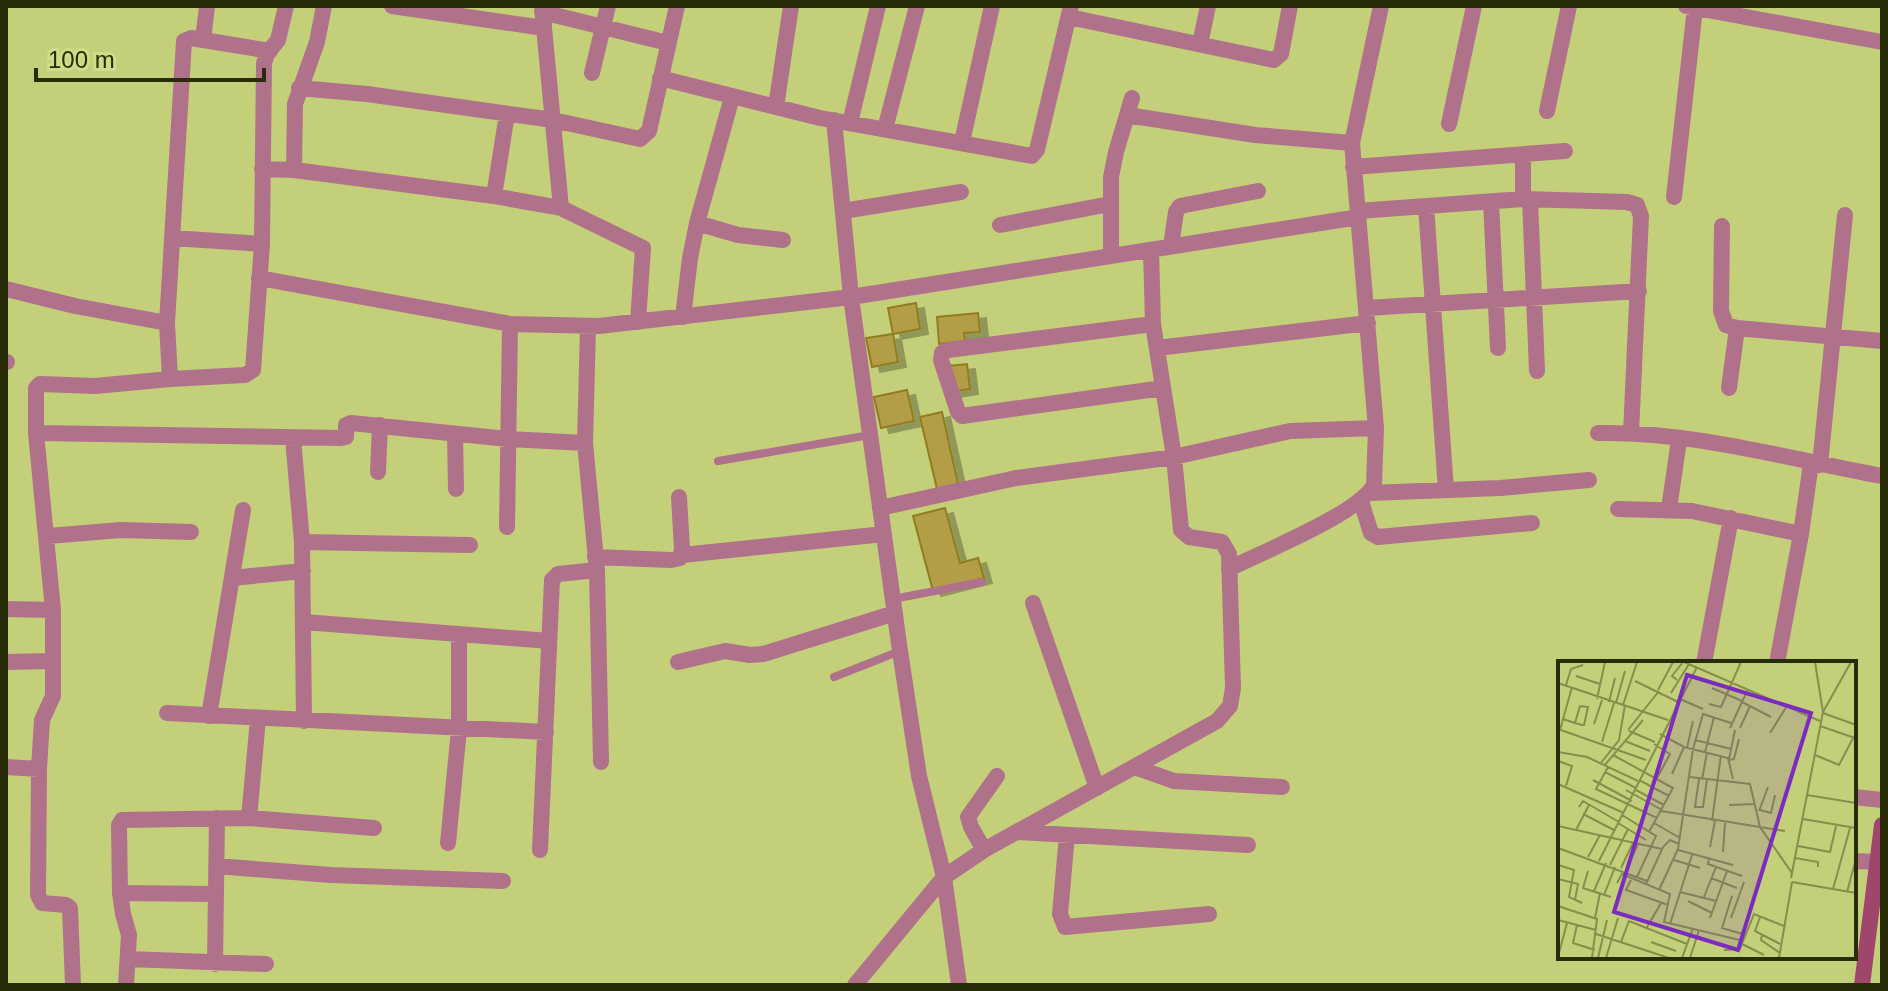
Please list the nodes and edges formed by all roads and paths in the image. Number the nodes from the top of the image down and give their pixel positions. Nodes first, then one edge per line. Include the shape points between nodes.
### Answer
1 (207, 6) edge
2 (286, 6) edge
3 (324, 6) edge
4 (392, 6) edge
5 (608, 6) edge
6 (677, 6) edge
7 (791, 6) edge
8 (878, 6) edge
9 (917, 6) edge
10 (992, 6) edge
11 (1208, 6) edge
12 (1290, 6) edge
13 (1381, 6) edge
14 (1474, 6) edge
15 (1569, 6) edge
16 (1691, 7) edge
17 (1070, 11) edge
18 (543, 15) edge
19 (603, 27) junction
20 (203, 40) junction
21 (1882, 42) edge
22 (668, 43) junction
23 (1200, 44) junction
24 (270, 51) junction
25 (592, 73) dead end
26 (660, 78) junction
27 (299, 88) junction
28 (732, 97) junction
29 (1132, 98) dead end
30 (776, 107) junction
31 (1547, 111) dead end
32 (507, 114) junction
33 (1127, 115) junction
34 (553, 120) junction
35 (842, 122) junction
36 (1449, 124) dead end
37 (885, 129) junction
38 (962, 142) junction
39 (1352, 143) junction
40 (1565, 151) dead end
41 (1523, 155) junction
42 (1353, 167) junction
43 (262, 169) junction
44 (294, 170) junction
45 (1258, 191) dead end
46 (961, 192) dead end
47 (494, 196) junction
48 (1674, 197) dead end
49 (1526, 199) junction
50 (1491, 201) junction
51 (1110, 204) junction
52 (1426, 206) junction
53 (561, 208) junction
54 (843, 211) junction
55 (1358, 214) junction
56 (1845, 215) dead end
57 (697, 223) junction
58 (1000, 225) dead end
59 (1722, 226) dead end
60 (172, 238) junction
61 (783, 240) dead end
62 (262, 244) junction
63 (1171, 246) junction
64 (1151, 250) junction
65 (1111, 256) junction
66 (259, 278) junction
67 (6, 289) edge
68 (1639, 291) junction
69 (851, 297) junction
70 (1535, 297) junction
71 (1494, 299) junction
72 (1434, 303) junction
73 (1367, 316) junction
74 (683, 317) junction
75 (638, 322) junction
76 (167, 323) junction
77 (510, 324) junction
78 (1153, 324) junction
79 (588, 326) junction
80 (1737, 328) junction
81 (1833, 336) junction
82 (1882, 341) edge
83 (1157, 348) junction
84 (1498, 348) dead end
85 (1537, 371) dead end
86 (170, 379) junction
87 (1163, 388) junction
88 (1729, 388) dead end
89 (380, 425) junction
90 (1376, 428) junction
91 (36, 433) junction
92 (1598, 433) dead end
93 (1631, 433) junction
94 (455, 434) junction
95 (870, 435) junction
96 (293, 438) junction
97 (508, 439) junction
98 (1679, 440) junction
99 (585, 443) junction
100 (1174, 457) junction
101 (718, 461) dead end
102 (1815, 464) junction
103 (378, 472) dead end
104 (1882, 476) edge
105 (1589, 480) dead end
106 (456, 489) dead end
107 (1446, 490) junction
108 (679, 497) dead end
109 (1365, 497) junction
110 (880, 508) junction
111 (1618, 509) dead end
112 (1669, 509) junction
113 (243, 510) dead end
114 (1731, 518) junction
115 (1532, 523) dead end
116 (507, 527) dead end
117 (191, 532) dead end
118 (884, 534) junction
119 (1801, 534) junction
120 (48, 536) junction
121 (302, 542) junction
122 (470, 545) dead end
123 (682, 555) junction
124 (596, 563) junction
125 (1229, 569) junction
126 (303, 571) junction
127 (232, 578) junction
128 (982, 582) dead end
129 (1033, 603) dead end
130 (894, 606) junction
131 (6, 609) edge
132 (53, 610) junction
133 (304, 622) junction
134 (459, 635) junction
135 (549, 641) junction
136 (900, 651) junction
137 (52, 661) junction
138 (1704, 661) edge
139 (1777, 661) edge
140 (6, 662) edge
141 (678, 662) dead end
142 (834, 677) dead end
143 (167, 713) dead end
144 (209, 716) junction
145 (258, 719) junction
146 (304, 721) junction
147 (459, 729) junction
148 (546, 732) junction
149 (601, 762) dead end
150 (6, 767) edge
151 (1134, 767) junction
152 (39, 769) junction
153 (997, 776) dead end
154 (1282, 787) dead end
155 (1097, 788) junction
156 (1856, 797) edge
157 (1882, 800) edge
158 (217, 818) junction
159 (249, 818) junction
160 (1882, 825) edge
161 (374, 828) dead end
162 (1017, 832) junction
163 (1067, 835) junction
164 (448, 843) dead end
165 (1248, 845) dead end
166 (540, 850) dead end
167 (984, 850) junction
168 (1856, 861) edge
169 (1878, 862) junction
170 (216, 866) junction
171 (944, 877) junction
172 (503, 881) dead end
173 (120, 893) junction
174 (216, 894) junction
175 (1209, 914) dead end
176 (128, 959) junction
177 (215, 964) junction
178 (266, 964) dead end
179 (73, 985) edge
180 (126, 985) edge
181 (855, 985) edge
182 (959, 985) edge
183 (1862, 985) edge

1 - 20 street
2 - 24 street
3 - 27 street
4 - 18 street
5 - 19 street
6 - 22 street
7 - 30 street
8 - 35 street
9 - 37 street
10 - 38 street
11 - 23 street
12 - 23 street via 1277,59
13 - 39 street
14 - 36 street
15 - 31 street
16 - 21 street
16 - 48 street
17 - 23 street
17 - 38 street via 1034,155
18 - 19 street
18 - 34 street
19 - 22 street
19 - 25 street
20 - 24 street
20 - 60 street via 188,38 183,46
22 - 26 street
24 - 43 street via 264,63
26 - 28 street
26 - 34 street via 643,138
27 - 32 street
27 - 44 street via 293,117
28 - 30 street
28 - 57 street
29 - 33 street
30 - 35 street
32 - 34 street
32 - 47 street
33 - 39 street via 1255,135
33 - 51 street
34 - 53 street
35 - 37 street
35 - 54 street
37 - 38 street
39 - 42 street
40 - 41 street
41 - 42 street
41 - 49 street
42 - 55 street
43 - 44 street
43 - 62 street
44 - 47 street
45 - 63 street via 1180,206
46 - 54 street
47 - 53 street
49 - 50 street
49 - 68 street via 1637,205
49 - 70 street
50 - 52 street
50 - 71 street
51 - 58 street
51 - 65 street
52 - 55 street
52 - 72 street
53 - 75 street via 643,248
54 - 69 street
55 - 63 street
55 - 73 street
56 - 81 street
57 - 61 street
57 - 74 street
59 - 80 street via 1721,311 1726,325
60 - 62 street
60 - 76 street
62 - 66 street
63 - 64 street
64 - 65 street
64 - 78 street
65 - 69 street
66 - 77 street
66 - 86 street via 251,373
67 - 76 street
68 - 70 street
68 - 93 street
69 - 74 street
69 - 95 street
70 - 71 street
70 - 85 street
71 - 72 street
71 - 84 street
72 - 73 street
72 - 107 street
73 - 83 street
73 - 90 street
74 - 75 street
75 - 79 street
76 - 86 street
77 - 79 street
77 - 97 street
78 - 83 street
78 - 87 street via 948,350 941,360 962,416
79 - 99 street
80 - 81 street
80 - 88 street
81 - 82 street
81 - 102 street
83 - 87 street
86 - 91 street via 106,386 40,384
87 - 100 street
89 - 94 street
89 - 96 street via 349,423 345,437
89 - 103 street
90 - 100 street via 1305,429
90 - 109 street via 1376,473
91 - 96 street
91 - 120 street
92 - 93 street
93 - 98 street
94 - 97 street
94 - 106 street
95 - 101 lane
95 - 110 street
96 - 121 street
97 - 99 street
97 - 116 street
98 - 102 street
98 - 112 street
99 - 124 street
100 - 110 street via 1016,478
100 - 125 street via 1182,533 1222,542
102 - 104 street
102 - 119 street
105 - 107 street
107 - 109 street
108 - 123 street
109 - 115 street via 1371,533 1378,537
109 - 125 street
110 - 118 street
111 - 112 street
112 - 114 street
113 - 127 street
114 - 119 street
114 - 138 street
117 - 120 street
118 - 123 street
118 - 130 street
119 - 139 street
120 - 132 street
121 - 122 street
121 - 126 street
123 - 124 street
124 - 135 street via 554,577
124 - 149 street
125 - 151 street via 1230,706 1217,721
126 - 127 street
126 - 133 street
127 - 144 street
128 - 130 lane
129 - 155 street
130 - 136 street
130 - 141 street via 763,654 725,651
131 - 132 street
132 - 137 street
133 - 134 street
133 - 146 street
134 - 135 street
134 - 147 street
135 - 148 street
136 - 142 lane
136 - 171 street via 919,776
137 - 140 street
137 - 152 street via 53,696 42,724
143 - 144 street
144 - 145 street
145 - 146 street
145 - 159 street
146 - 147 street
147 - 148 street
147 - 164 street
148 - 166 street
150 - 152 street
151 - 154 street via 1174,781
151 - 155 street
152 - 179 street via 38,898 70,908
153 - 167 street via 968,817
155 - 162 street
156 - 157 street
158 - 159 street
158 - 170 street
158 - 173 street via 122,820
159 - 161 street
160 - 169 street
162 - 163 street
162 - 167 street
163 - 165 street
163 - 175 street via 1060,914 1065,927
167 - 171 street
168 - 169 street
169 - 183 street
170 - 172 street
170 - 174 street
171 - 181 street
171 - 182 street
173 - 174 street
173 - 176 street
174 - 177 street
176 - 177 street
176 - 180 street
177 - 178 street

